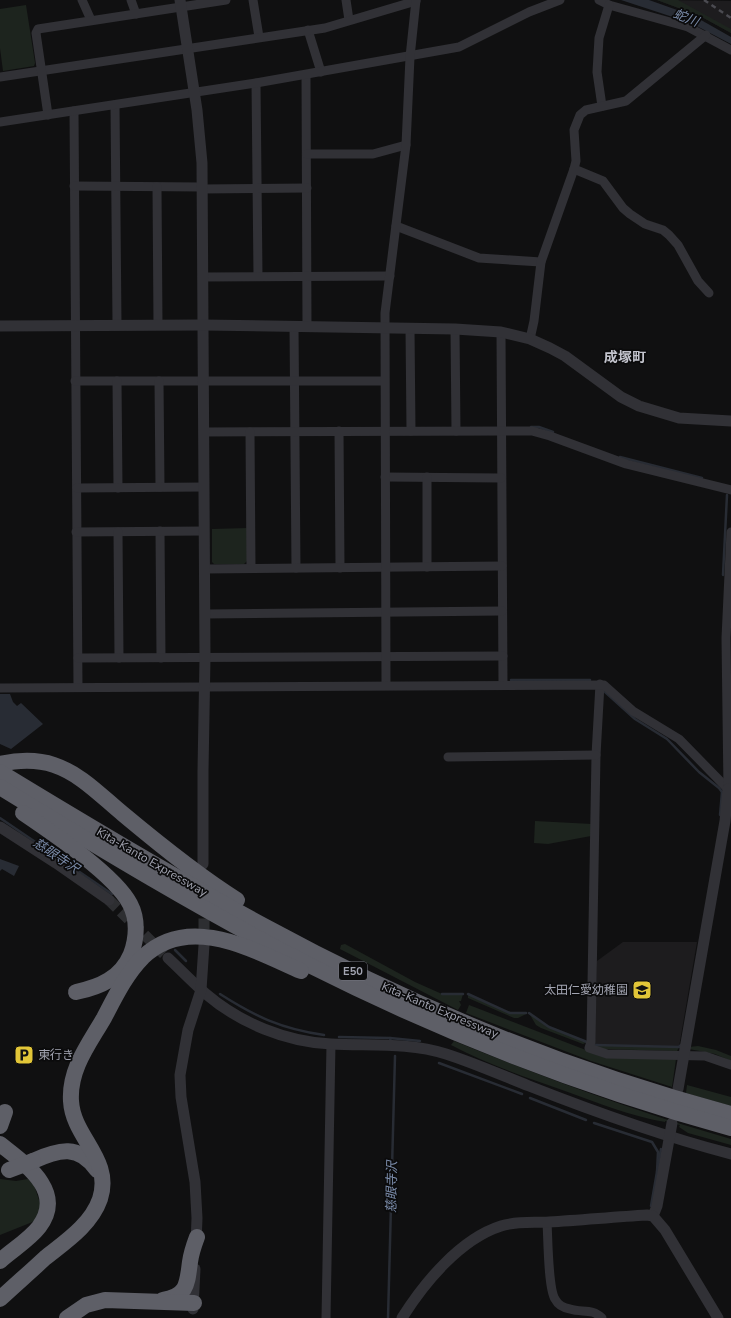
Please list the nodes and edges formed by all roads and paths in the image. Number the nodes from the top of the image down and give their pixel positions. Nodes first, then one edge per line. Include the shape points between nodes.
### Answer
1 (82, 0) edge
2 (130, 0) edge
3 (226, 0) edge
4 (253, 0) edge
5 (346, 0) edge
6 (560, 0) edge
7 (599, 0) edge
8 (413, 1) edge
9 (181, 3) edge
10 (609, 5) junction
11 (136, 14) junction
12 (91, 20) junction
13 (350, 20) junction
14 (308, 30) junction
15 (706, 35) junction
16 (259, 37) junction
17 (188, 48) junction
18 (731, 50) edge
19 (410, 57) junction
20 (41, 70) junction
21 (321, 72) junction
22 (306, 75) junction
23 (0, 76) edge
24 (256, 83) junction
25 (195, 92) junction
26 (115, 105) junction
27 (602, 106) junction
28 (74, 111) junction
29 (48, 115) junction
30 (0, 122) edge
31 (406, 145) junction
32 (306, 154) junction
33 (574, 170) junction
34 (74, 186) junction
35 (116, 187) junction
36 (157, 187) junction
37 (202, 188) junction
38 (257, 188) junction
39 (307, 188) junction
40 (396, 226) junction
41 (540, 262) junction
42 (258, 276) junction
43 (307, 276) junction
44 (390, 276) junction
45 (203, 277) junction
46 (709, 293) dead end
47 (117, 324) junction
48 (158, 324) junction
49 (75, 325) junction
50 (203, 325) junction
51 (0, 326) edge
52 (294, 326) junction
53 (308, 326) junction
54 (384, 328) junction
55 (410, 328) junction
56 (455, 329) junction
57 (501, 332) junction
58 (530, 339) junction
59 (75, 381) junction
60 (117, 381) junction
61 (159, 381) junction
62 (203, 381) junction
63 (294, 381) junction
64 (384, 381) junction
65 (731, 421) edge
66 (501, 430) junction
67 (339, 431) junction
68 (385, 431) junction
69 (411, 431) junction
70 (456, 431) junction
71 (204, 432) junction
72 (250, 432) junction
73 (295, 432) junction
74 (385, 477) junction
75 (427, 477) junction
76 (501, 478) junction
77 (160, 487) junction
78 (204, 487) junction
79 (77, 488) junction
80 (118, 488) junction
81 (731, 490) edge
82 (160, 531) junction
83 (204, 531) junction
84 (76, 532) junction
85 (118, 532) junction
86 (731, 532) edge
87 (502, 566) junction
88 (385, 567) junction
89 (427, 567) junction
90 (251, 568) junction
91 (296, 568) junction
92 (340, 568) junction
93 (205, 569) junction
94 (502, 611) junction
95 (386, 612) junction
96 (205, 614) junction
97 (728, 646) edge
98 (503, 656) junction
99 (386, 657) junction
100 (78, 658) junction
101 (119, 658) junction
102 (161, 658) junction
103 (205, 658) junction
104 (600, 684) junction
105 (503, 685) junction
106 (205, 686) junction
107 (386, 686) junction
108 (78, 687) junction
109 (0, 688) edge
110 (596, 755) junction
111 (448, 758) dead end
112 (0, 764) edge
113 (0, 772) edge
114 (0, 788) edge
115 (728, 789) junction
116 (0, 797) edge
117 (0, 827) edge
118 (203, 864) dead end
119 (109, 900) tunnel mouth
120 (204, 945) tunnel mouth
121 (327, 957) junction
122 (168, 958) tunnel mouth
123 (201, 990) junction
124 (76, 992) dead end
125 (409, 1012) junction
126 (331, 1044) junction
127 (684, 1055) junction
128 (731, 1065) edge
129 (678, 1089) dead end
130 (731, 1114) edge
131 (672, 1123) dead end
132 (731, 1128) edge
133 (0, 1134) edge
134 (669, 1136) junction
135 (5, 1148) edge
136 (731, 1154) edge
137 (4, 1170) edge
138 (102, 1191) junction
139 (653, 1216) junction
140 (547, 1222) junction
141 (197, 1238) junction
142 (0, 1261) edge
143 (0, 1299) edge
144 (157, 1301) junction
145 (194, 1310) edge
146 (67, 1318) edge
147 (326, 1318) edge
148 (402, 1318) edge
149 (602, 1318) edge
150 (718, 1318) edge

1 - 12 street
2 - 11 street
3 - 9 street
4 - 16 street
5 - 13 street
6 - 19 street via 529,12 459,47
7 - 10 street
8 - 13 street
8 - 19 street
9 - 11 street
9 - 17 street
10 - 15 street via 683,25
10 - 27 street via 599,38 598,72
11 - 12 street
12 - 20 street via 36,30
13 - 14 street
14 - 16 street
14 - 21 street
15 - 18 street
15 - 27 street via 626,101
16 - 17 street
17 - 20 street
17 - 25 street
19 - 21 street
19 - 31 street
20 - 23 street
20 - 29 street
21 - 22 street
22 - 24 street
22 - 32 street
24 - 25 street
24 - 38 street
25 - 26 street
25 - 37 street via 201,141
26 - 28 street
26 - 35 street
27 - 33 street via 586,110 576,122
28 - 29 street
28 - 34 street
29 - 30 street
31 - 32 street via 373,154
31 - 40 street
32 - 39 street
33 - 41 street
33 - 46 street via 603,181 630,214 645,224 669,234 698,281
34 - 35 street
34 - 49 street
35 - 36 street
35 - 47 street
36 - 37 street
36 - 48 street
37 - 38 street
37 - 45 street
38 - 39 street
38 - 42 street
39 - 43 street
40 - 41 street via 479,258
40 - 44 street
41 - 58 street
42 - 43 street
42 - 45 street
43 - 44 street
43 - 53 street
44 - 54 street
45 - 50 street
47 - 48 street
47 - 49 street
48 - 50 street
49 - 51 street
49 - 59 street
50 - 52 street
50 - 62 street
52 - 53 street
52 - 63 street
53 - 54 street
54 - 55 street
54 - 64 street
55 - 56 street
55 - 69 street
56 - 57 street
56 - 70 street
57 - 58 street
57 - 66 street
58 - 65 street via 565,356 604,386 639,406 679,418
59 - 60 street
59 - 79 street
60 - 61 street
60 - 80 street
61 - 62 street
61 - 77 street
62 - 63 street
62 - 71 street
63 - 64 street
63 - 73 street
64 - 68 street
66 - 70 street
66 - 76 street
66 - 81 street via 540,432 626,464
67 - 68 street
67 - 73 street
67 - 92 street
68 - 69 street
68 - 74 street
69 - 70 street
71 - 72 street
71 - 78 street
72 - 73 street
72 - 90 street
73 - 91 street
74 - 75 street
74 - 88 street
75 - 76 street
75 - 89 street
76 - 87 street
77 - 78 street
77 - 80 street
78 - 83 street
79 - 80 street
79 - 84 street
82 - 83 street
82 - 85 street
82 - 102 street
83 - 93 street
84 - 85 street
84 - 100 street
85 - 101 street
86 - 97 street
87 - 89 street
87 - 94 street
88 - 89 street
88 - 92 street
88 - 95 street
90 - 91 street
90 - 93 street
91 - 92 street
93 - 96 street
94 - 95 street
94 - 98 street
95 - 96 street
95 - 99 street
96 - 103 street
97 - 115 street
98 - 99 street
98 - 105 street
99 - 103 street
99 - 107 street
100 - 101 street
100 - 108 street
101 - 102 street
102 - 103 street
103 - 106 street
104 - 105 street
104 - 110 street
104 - 115 street via 633,711 679,739
105 - 107 street
106 - 107 street
106 - 108 street
106 - 118 street
108 - 109 street
110 - 111 street
110 - 127 street via 589,1048 608,1054
112 - 121 highway via 34,761 55,765 83,781 219,888 294,932
113 - 121 highway, Kita-Kanto Expressway / E50 via 230,907
114 - 125 highway, Kita-Kanto Expressway / E50 via 112,856 261,940
115 - 127 street via 725,821
116 - 124 highway via 105,875 121,891 132,910 136,932 127,962 108,981
117 - 119 street
120 - 123 street
121 - 130 highway, Kita-Kanto Expressway / E50 via 446,1014 530,1047 652,1091
122 - 123 street
123 - 126 street via 235,1014 267,1030 298,1040
123 - 141 street via 188,1030 180,1075 180,1097 196,1182
125 - 132 highway, Kita-Kanto Expressway / E50 via 587,1083 650,1105
125 - 138 highway via 364,998 222,939 188,937 164,943 144,956 126,979 73,1076 73,1112 100,1164
126 - 134 street via 403,1046 445,1053 593,1110
126 - 147 street
127 - 128 street via 705,1056
127 - 129 street
131 - 134 street
133 - 135 highway
134 - 136 street
134 - 139 street
135 - 142 highway via 38,1177 46,1191 48,1204 38,1228
137 - 138 highway, bridge via 54,1152 80,1154 92,1163 97,1171
138 - 143 highway via 96,1209 81,1227
139 - 140 street
139 - 150 street via 665,1230
140 - 148 street via 500,1226 478,1237 442,1266 427,1282
140 - 149 street via 555,1300 565,1308 593,1312
141 - 144 highway via 190,1261 190,1275 184,1289 172,1299
141 - 145 street
144 - 145 highway
144 - 146 highway via 96,1301

